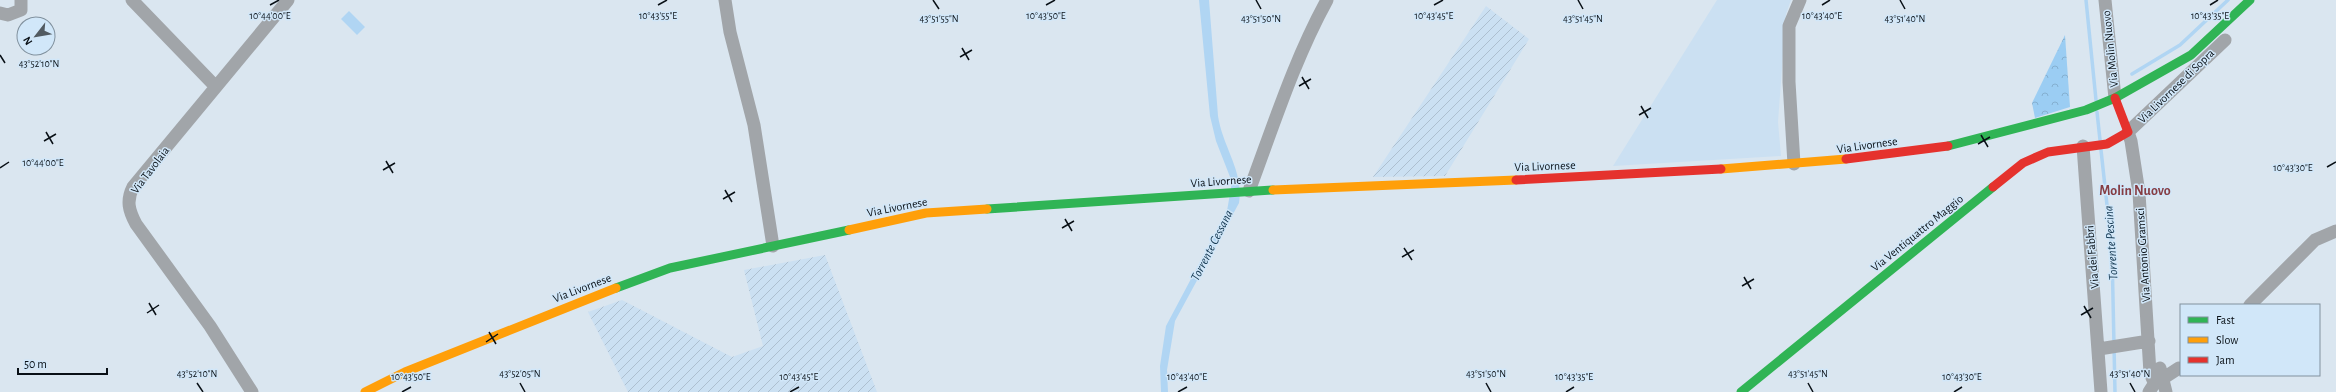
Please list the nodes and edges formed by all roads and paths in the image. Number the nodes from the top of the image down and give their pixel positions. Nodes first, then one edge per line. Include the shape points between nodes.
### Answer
1 (21, 0) edge
2 (132, 0) edge
3 (288, 0) edge
4 (725, 0) edge
5 (1327, 0) edge
6 (1800, 0) edge
7 (2105, 0) edge
8 (2250, 0) edge
9 (0, 13) edge
10 (2225, 40) dead end
11 (216, 87) junction
12 (2116, 98) junction
13 (2102, 103) joint
14 (2128, 132) junction
15 (2087, 146) junction
16 (1794, 164) junction
17 (1247, 191) junction
18 (2336, 230) edge
19 (773, 246) junction
20 (2251, 304) edge
21 (2149, 341) junction
22 (2102, 349) junction
23 (2180, 367) edge
24 (2155, 378) edge
25 (252, 392) edge
26 (365, 392) edge
27 (1741, 392) edge
28 (2101, 392) edge
29 (2166, 392) edge

1 - 9 street via 21,10 8,15
2 - 11 street
3 - 11 street, Via Tavolaia
4 - 19 street via 730,32 754,125
5 - 17 street via 1292,76
6 - 16 street via 1789,26 1789,82
7 - 12 street, Via Molin Nuovo
8 - 12 main road, Via Livornese di Sopra via 2191,55
10 - 14 street, Via Livornese di Sopra
11 - 25 street, Via Tavolaia via 133,187 129,197 129,208 136,224 210,326
12 - 13 main road, Via Livornese di Sopra
12 - 14 main road, Via Antonio Gramsci
13 - 16 main road, Via Livornese via 2086,110 1946,146
14 - 15 main road, Via Ventiquattro Maggio via 2107,144
14 - 21 street, Via Antonio Gramsci via 2135,161
15 - 22 street, Via dei Fabbri
15 - 27 main road, Via Ventiquattro Maggio via 2048,152 2023,163
16 - 17 main road, Via Livornese via 1670,173
17 - 19 main road, Via Livornese via 926,213
18 - 20 street via 2315,240
19 - 26 main road, Via Livornese via 670,268 404,372
21 - 22 street
21 - 24 street, Via Antonio Gramsci
22 - 28 street, Via dei Fabbri
23 - 24 street
24 - 29 street, Via Antonio Gramsci

